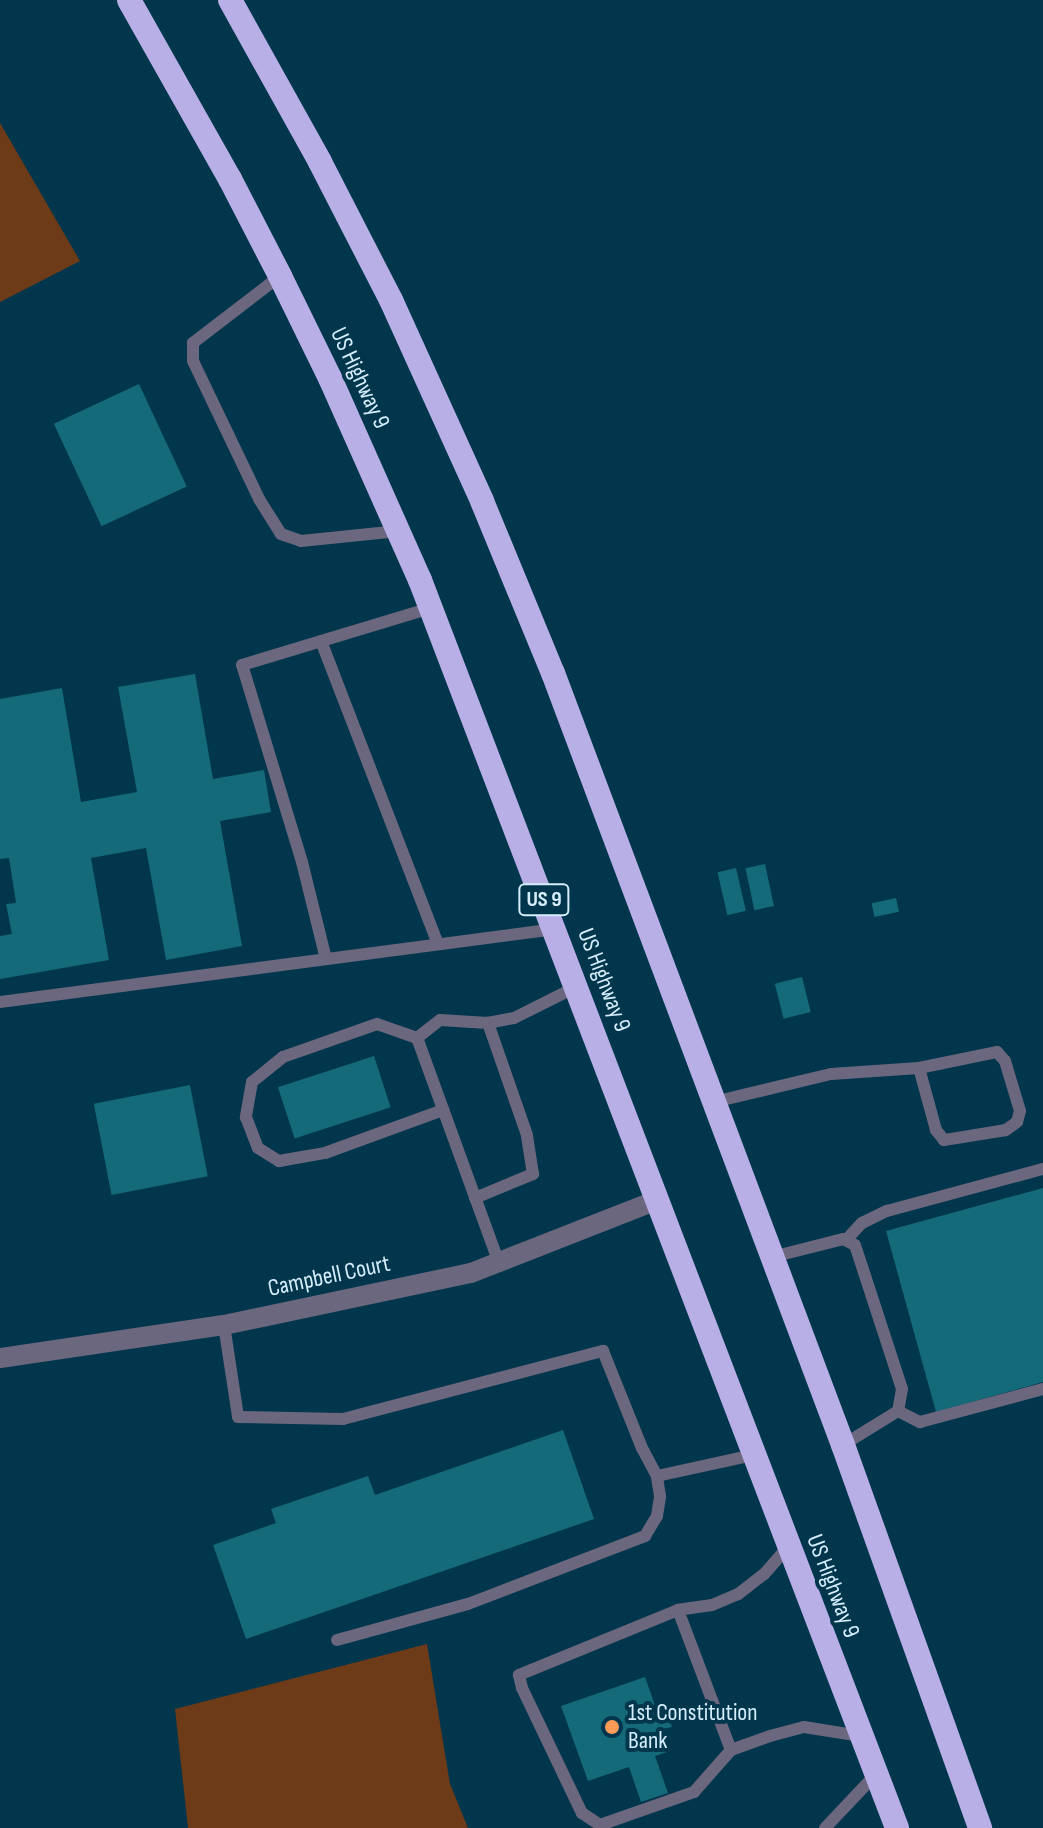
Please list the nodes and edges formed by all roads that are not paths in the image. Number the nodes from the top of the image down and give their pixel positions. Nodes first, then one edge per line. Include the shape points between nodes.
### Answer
1 (129, 0) edge
2 (230, 0) edge
3 (280, 276) junction
4 (398, 531) junction
5 (431, 608) junction
6 (321, 641) junction
7 (555, 929) junction
8 (438, 944) junction
9 (326, 959) junction
10 (576, 987) junction
11 (0, 1002) edge
12 (488, 1023) junction
13 (417, 1038) junction
14 (919, 1068) junction
15 (714, 1102) junction
16 (443, 1110) junction
17 (1043, 1169) edge
18 (475, 1198) junction
19 (657, 1200) junction
20 (846, 1240) junction
21 (772, 1257) junction
22 (499, 1263) junction
23 (224, 1325) junction
24 (0, 1358) edge
25 (1043, 1389) edge
26 (898, 1411) junction
27 (843, 1445) junction
28 (753, 1455) junction
29 (657, 1476) junction
30 (787, 1548) junction
31 (678, 1610) junction
32 (337, 1640) dead end
33 (862, 1736) junction
34 (731, 1750) junction
35 (877, 1773) junction
36 (825, 1828) edge
37 (897, 1828) edge
38 (980, 1828) edge

1 - 3 highway, US Highway 9 / US 9
2 - 15 highway via 391,300 482,501 553,673
3 - 4 highway, US Highway 9 / US 9
3 - 4 lane via 193,343 193,361 281,534 301,541
4 - 5 highway, US Highway 9 / US 9
5 - 6 lane
5 - 7 highway, US Highway 9 / US 9
6 - 8 lane
6 - 9 lane via 242,665
7 - 8 lane
7 - 10 highway, US Highway 9 / US 9
8 - 9 lane
9 - 11 lane
10 - 12 lane via 514,1018
10 - 19 highway, US Highway 9 / US 9
12 - 13 lane via 440,1020
12 - 18 lane via 527,1135 533,1174
13 - 16 lane
13 - 16 lane via 377,1024 283,1057 252,1082 246,1117 258,1148 279,1161 325,1153
14 - 14 lane via 997,1052 1005,1061 1020,1111 1017,1122 1006,1130 944,1140 936,1130
14 - 15 lane via 831,1074
15 - 21 highway
16 - 18 lane
17 - 20 lane via 887,1211 862,1223
18 - 22 lane
19 - 22 street, Campbell Court
19 - 28 highway, US Highway 9 / US 9
20 - 21 lane
20 - 26 lane via 855,1245 902,1389
21 - 27 highway
22 - 23 street, Campbell Court
23 - 24 street, Campbell Court
23 - 29 lane via 238,1417 343,1419 603,1351
25 - 26 lane via 920,1422
26 - 27 lane
27 - 38 highway
28 - 29 lane
28 - 30 highway, US Highway 9 / US 9
29 - 32 lane via 657,1516 645,1536 468,1604
30 - 31 lane via 738,1594
30 - 33 highway, US Highway 9 / US 9
31 - 34 lane
31 - 34 lane via 519,1675 582,1813 600,1825 694,1792
33 - 34 lane via 804,1727
33 - 35 highway, US Highway 9 / US 9
35 - 36 lane
35 - 37 highway, US Highway 9 / US 9

